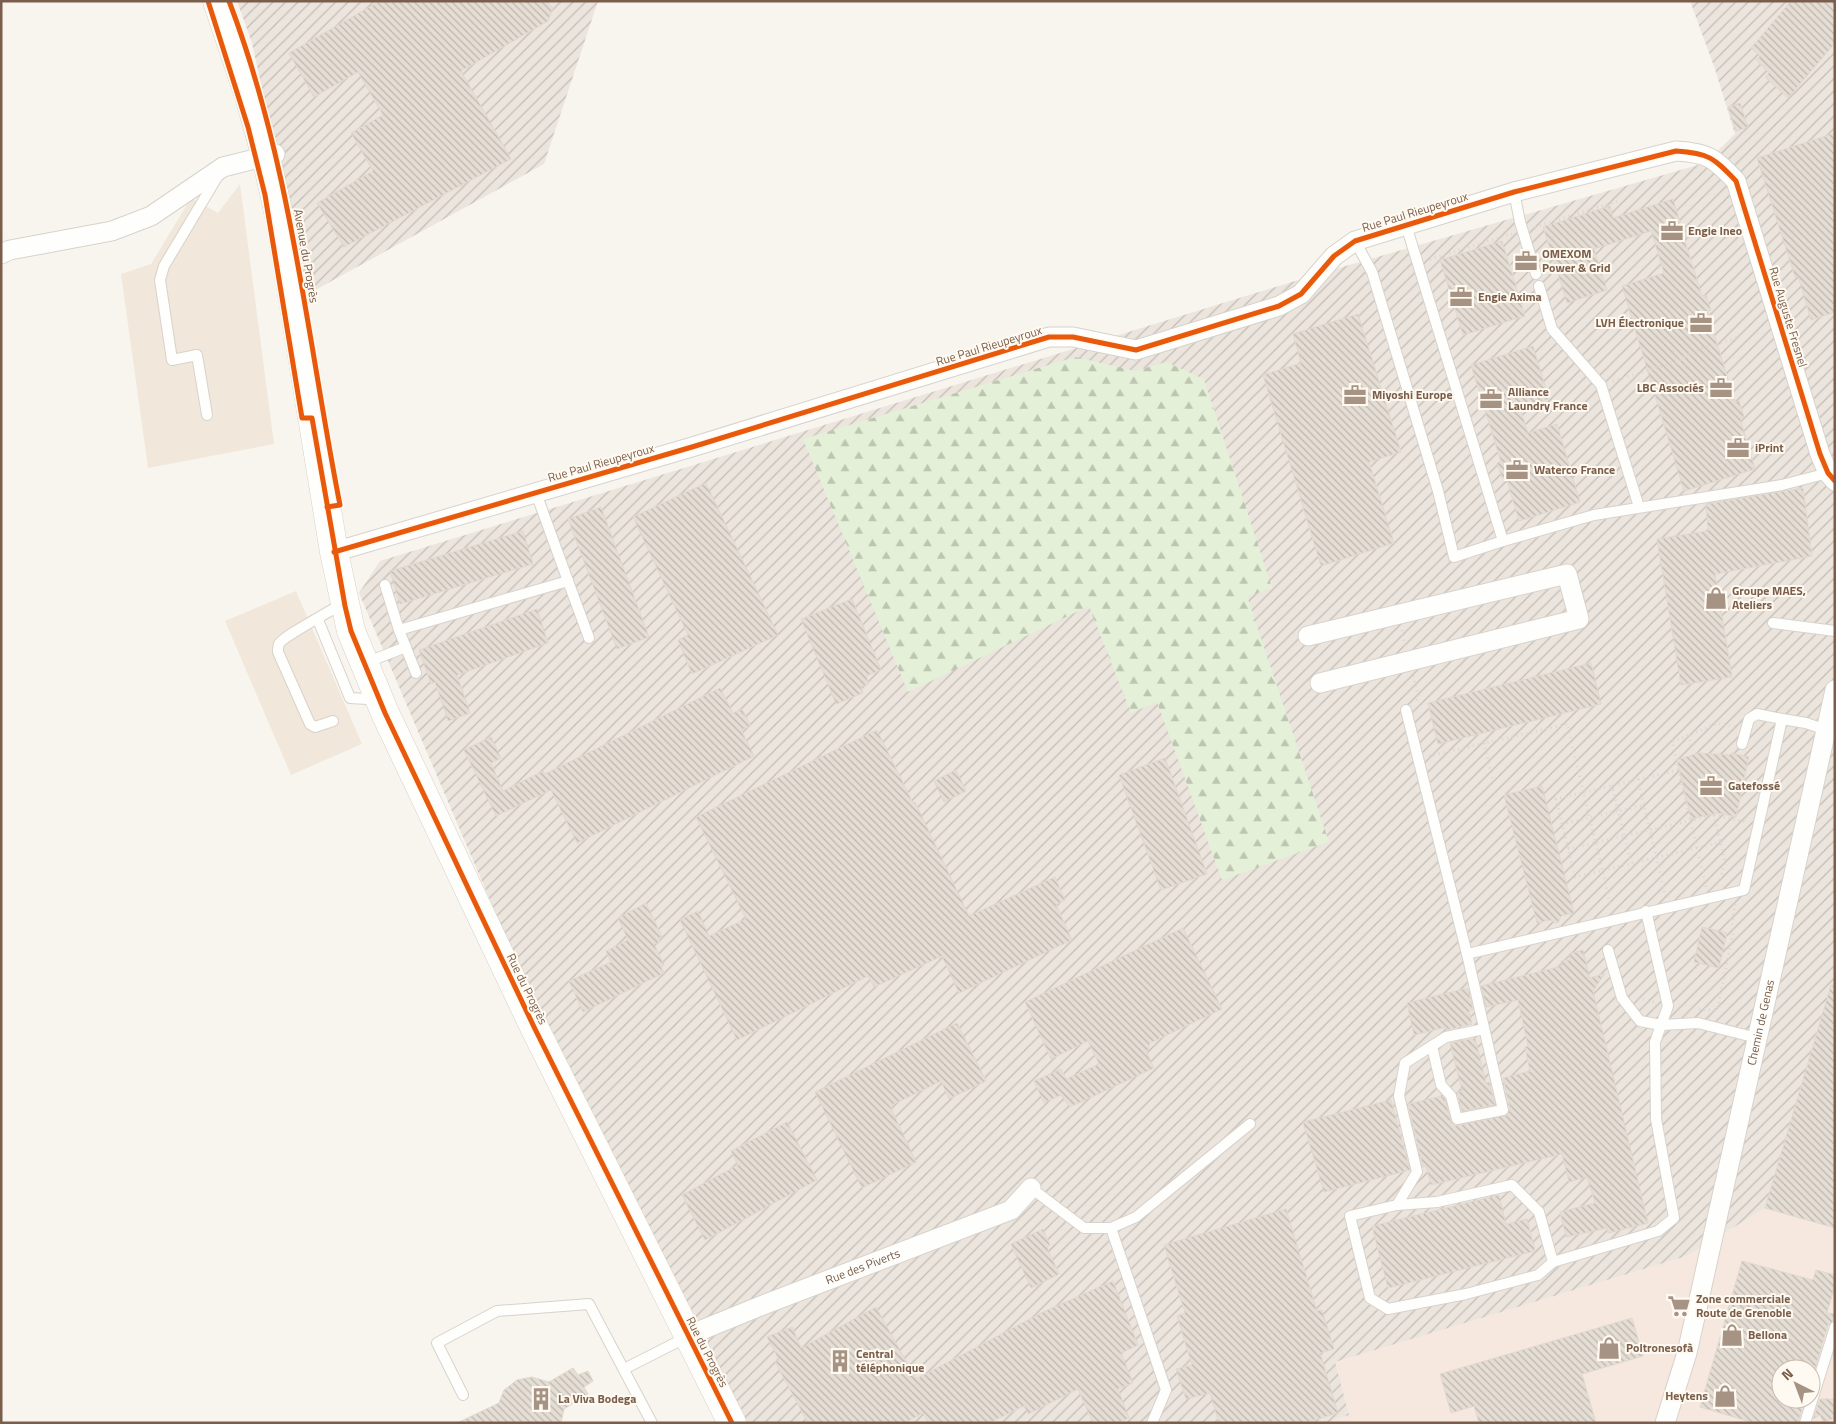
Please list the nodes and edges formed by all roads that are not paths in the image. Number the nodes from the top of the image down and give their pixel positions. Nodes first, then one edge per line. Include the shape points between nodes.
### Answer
1 (217, 1) edge
2 (271, 156) junction
3 (1717, 162) joint
4 (223, 167) junction
5 (1514, 192) junction
6 (1406, 225) junction
7 (1355, 241) junction
8 (1, 254) edge
9 (1536, 274) dead end
10 (1539, 286) dead end
11 (207, 415) dead end
12 (1831, 477) edge
13 (536, 493) junction
14 (1640, 507) junction
15 (1503, 541) junction
16 (334, 552) junction
17 (568, 581) junction
18 (385, 585) dead end
19 (344, 602) junction
20 (318, 620) junction
21 (1773, 623) dead end
22 (399, 630) junction
23 (1835, 631) edge
24 (1308, 636) dead end
25 (589, 638) dead end
26 (406, 647) junction
27 (364, 663) junction
28 (416, 673) dead end
29 (1320, 683) dead end
30 (1835, 690) edge
31 (377, 695) junction
32 (1406, 710) dead end
33 (1782, 719) junction
34 (333, 721) dead end
35 (1830, 732) edge
36 (1742, 744) dead end
37 (1646, 911) junction
38 (1608, 950) dead end
39 (1467, 954) junction
40 (1661, 1025) junction
41 (1484, 1028) junction
42 (1757, 1038) junction
43 (1432, 1046) junction
44 (1250, 1124) dead end
45 (1031, 1188) joint
46 (1397, 1205) junction
47 (1111, 1228) junction
48 (1553, 1262) junction
49 (1835, 1327) edge
50 (688, 1336) junction
51 (1687, 1353) junction
52 (624, 1369) junction
53 (463, 1395) dead end
54 (652, 1423) edge
55 (732, 1423) edge
56 (1152, 1423) edge
57 (1665, 1423) edge
58 (1678, 1423) edge
59 (1806, 1423) edge

1 - 2 street, Avenue du Progrès
2 - 4 street
2 - 16 street, Avenue du Progrès
3 - 5 street, Rue Paul Rieupeyroux via 1700,152 1676,151
3 - 12 street, Rue Auguste Fresnel via 1736,181
4 - 8 street via 152,216 120,228
4 - 11 lane via 164,266 160,280 172,360 197,355
5 - 6 street, Rue Paul Rieupeyroux
5 - 9 lane
6 - 7 street, Rue Paul Rieupeyroux
6 - 15 lane
7 - 13 street, Rue Paul Rieupeyroux via 1334,256 1301,294 1270,309 1136,350 1073,337 1049,337
7 - 15 lane via 1372,272 1438,491 1454,557
10 - 14 lane via 1552,329 1601,385
12 - 14 lane
13 - 16 street, Rue Paul Rieupeyroux
13 - 17 lane
14 - 15 lane via 1594,515
16 - 19 street, Rue du Progrès
17 - 22 lane
17 - 25 lane
18 - 22 lane
19 - 20 lane
19 - 27 street, Rue du Progrès
20 - 31 lane via 350,698 367,699
20 - 34 lane via 286,636 279,644 278,652 310,724 315,727
21 - 23 lane
22 - 26 lane
24 - 29 street via 1567,574 1579,619
26 - 27 lane
26 - 28 lane
27 - 31 street, Rue du Progrès
30 - 35 street, Chemin de Genas
31 - 50 street, Rue du Progrès via 531,1020
32 - 39 lane
33 - 35 lane
33 - 36 lane via 1757,714 1749,719
33 - 37 lane via 1744,890
35 - 42 street, Chemin de Genas
37 - 39 lane
37 - 40 lane via 1668,1006
38 - 40 lane via 1622,998 1640,1021
39 - 41 lane
40 - 42 lane via 1698,1023
40 - 48 lane via 1655,1042 1656,1119 1674,1218 1658,1231
41 - 43 lane via 1446,1037
41 - 43 lane via 1503,1110 1457,1119 1450,1096 1441,1085
42 - 51 street, Chemin de Genas
43 - 46 lane via 1405,1062 1400,1096 1417,1172
44 - 47 lane via 1136,1217
45 - 47 lane via 1084,1228
45 - 50 street, Rue des Piverts via 1011,1210
46 - 48 lane via 1437,1202 1512,1186 1539,1212
46 - 48 lane via 1350,1216 1370,1298 1388,1309 1466,1294 1538,1275
47 - 56 lane via 1166,1390
49 - 59 lane
50 - 52 lane
50 - 55 street, Rue du Progrès
51 - 57 street, Chemin de Genas
51 - 58 street, Chemin de Genas
52 - 53 lane via 590,1304 497,1311 437,1343
52 - 54 lane

